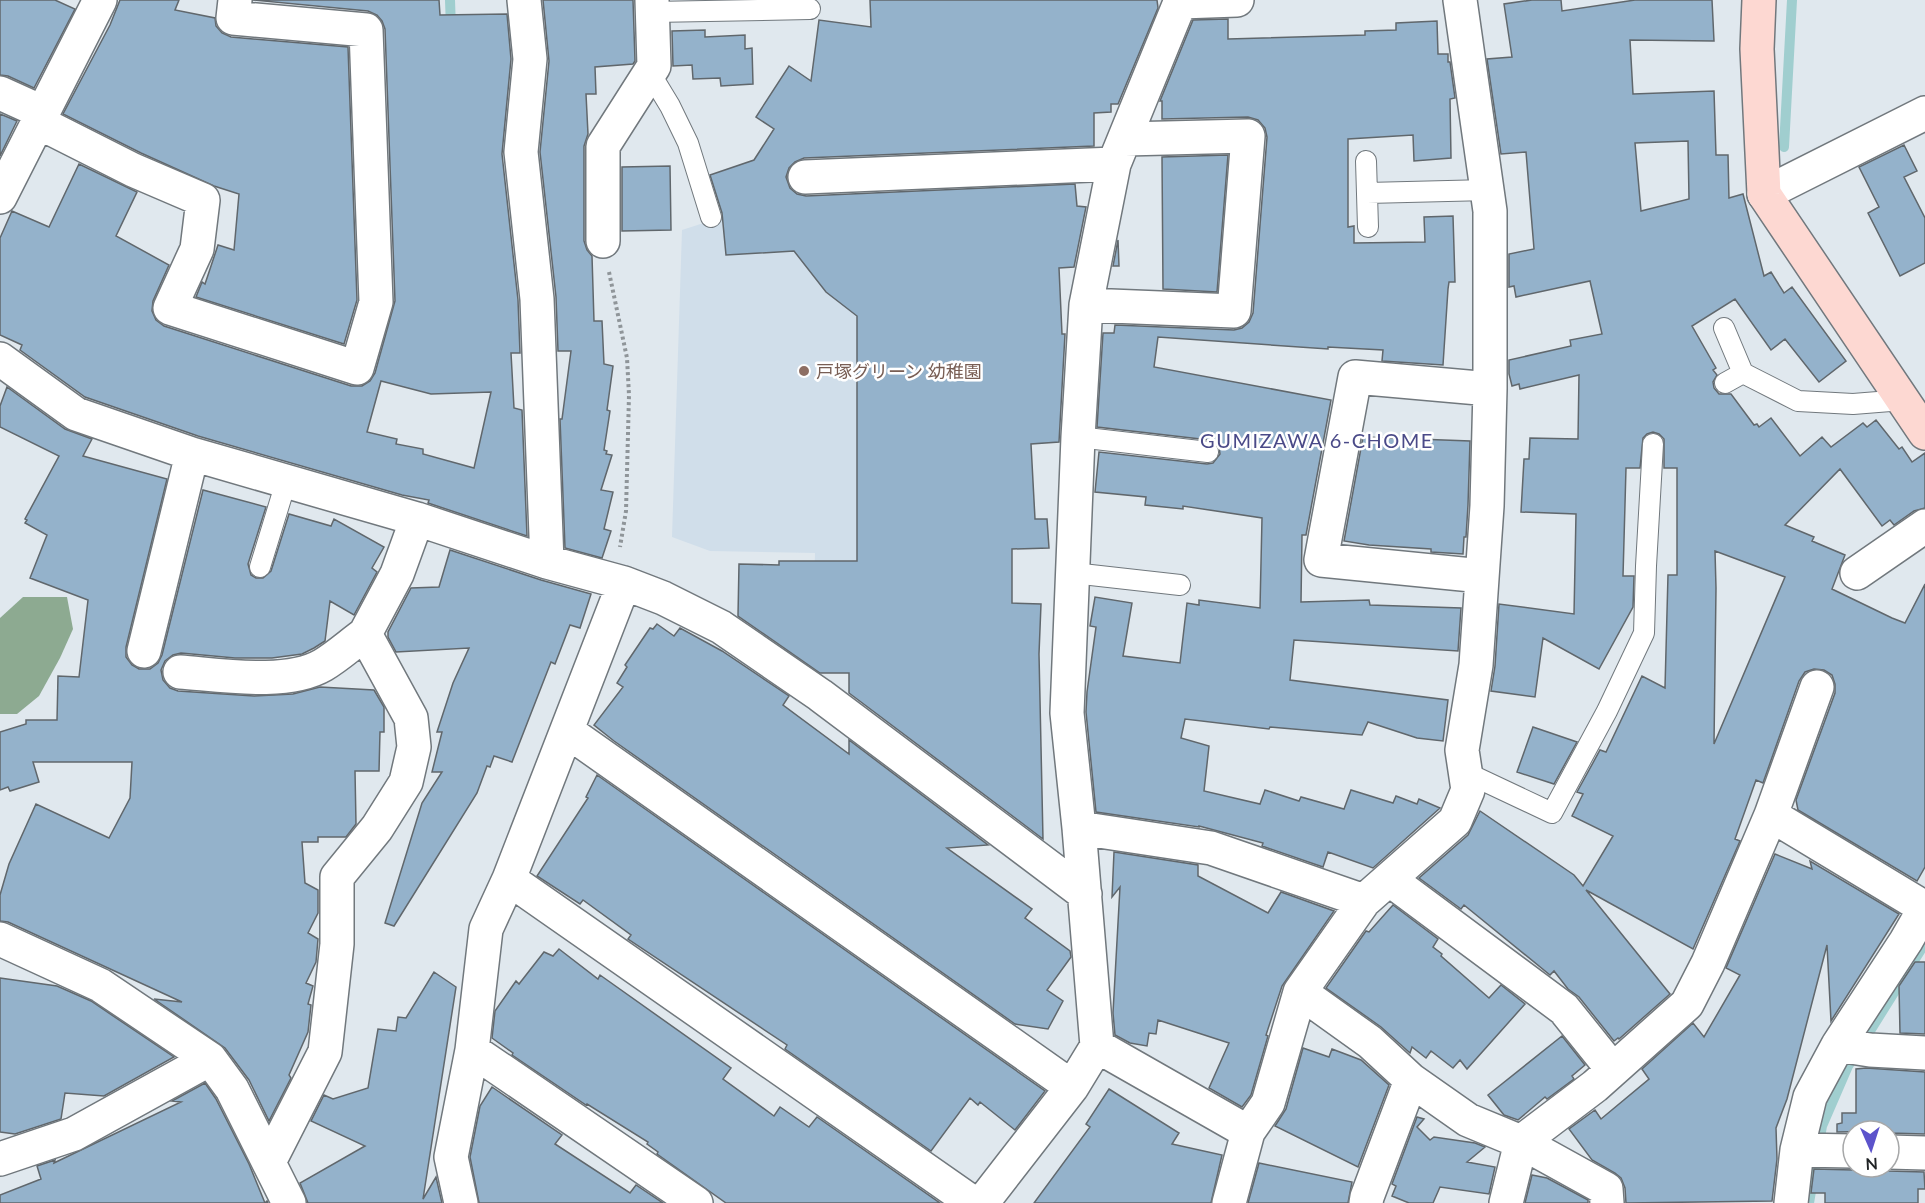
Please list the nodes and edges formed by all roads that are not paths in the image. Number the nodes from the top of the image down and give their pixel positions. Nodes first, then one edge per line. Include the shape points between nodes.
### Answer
1 (100, 0) edge
2 (235, 0) edge
3 (524, 0) edge
4 (1237, 0) edge
5 (1460, 0) edge
6 (1760, 0) edge
7 (1181, 1) edge
8 (653, 6) edge
9 (810, 9) dead end
10 (650, 73) junction
11 (0, 93) edge
12 (1925, 113) edge
13 (40, 117) junction
14 (1120, 152) junction
15 (1366, 161) dead end
16 (805, 177) dead end
17 (1488, 190) junction
18 (1367, 193) junction
19 (1764, 194) junction
20 (0, 196) edge
21 (711, 217) dead end
22 (1368, 227) dead end
23 (603, 241) road end
24 (1086, 305) junction
25 (1724, 328) dead end
26 (0, 359) edge
27 (1743, 373) junction
28 (1725, 383) dead end
29 (1490, 389) junction
30 (1903, 400) junction
31 (1925, 433) edge
32 (1078, 437) junction
33 (1653, 444) dead end
34 (1208, 452) dead end
35 (192, 454) junction
36 (286, 482) junction
37 (417, 519) junction
38 (1925, 526) edge
39 (547, 562) junction
40 (260, 567) dead end
41 (1073, 573) junction
42 (1857, 573) dead end
43 (1482, 576) junction
44 (624, 583) junction
45 (1180, 585) dead end
46 (365, 634) junction
47 (144, 651) dead end
48 (180, 672) dead end
49 (1817, 687) dead end
50 (567, 731) junction
51 (1465, 772) junction
52 (1771, 815) junction
53 (1079, 828) junction
54 (509, 879) junction
55 (1389, 879) junction
56 (1085, 894) junction
57 (1364, 901) junction
58 (1925, 908) edge
59 (0, 939) edge
60 (1916, 941) edge
61 (1300, 992) junction
62 (1097, 1046) junction
63 (1852, 1048) junction
64 (472, 1050) junction
65 (1925, 1053) edge
66 (210, 1059) junction
67 (1612, 1071) junction
68 (1411, 1080) junction
69 (1072, 1087) junction
70 (1248, 1132) junction
71 (1521, 1142) junction
72 (1822, 1150) edge
73 (1901, 1152) edge
74 (1925, 1153) edge
75 (0, 1159) edge
76 (269, 1162) junction
77 (289, 1203) edge
78 (461, 1203) edge
79 (696, 1203) edge
80 (974, 1203) edge
81 (982, 1203) edge
82 (1229, 1203) edge
83 (1366, 1203) edge
84 (1506, 1203) edge
85 (1607, 1203) edge
86 (1791, 1203) edge

1 - 13 street
2 - 13 street via 233,18 366,30 376,302 357,368 170,308 197,249 203,200 134,170
3 - 39 street via 530,59 521,152 537,299
4 - 7 street
5 - 17 street
6 - 19 street via 1757,49
7 - 14 street
8 - 9 lane
8 - 10 street via 654,66
10 - 21 lane via 688,143
10 - 23 street via 603,146
11 - 13 street
12 - 19 street
13 - 20 street
14 - 16 street
14 - 24 street
14 - 24 street via 1248,136 1234,311
15 - 18 lane
17 - 18 lane
17 - 29 street
18 - 22 lane
19 - 30 street
24 - 32 street
25 - 27 lane
26 - 35 street via 76,414
27 - 28 lane
27 - 30 lane via 1798,402 1852,404
29 - 43 street
29 - 43 street via 1355,377 1321,560
30 - 31 street
32 - 34 lane
32 - 41 street
33 - 51 lane via 1644,633 1552,813
35 - 36 street
35 - 47 street
36 - 37 street
36 - 40 lane
37 - 39 street
37 - 46 street via 397,574
38 - 42 street
39 - 44 street
41 - 45 lane
41 - 53 street via 1067,713
43 - 51 street via 1476,665 1462,750
44 - 50 street
44 - 56 street via 721,627 820,695
46 - 48 street via 321,666 286,676
46 - 76 street via 411,718 414,747 406,782 377,828 337,877 337,944 325,1052
49 - 52 street
50 - 54 street
50 - 69 street
51 - 55 street via 1468,790 1455,821
52 - 58 street
52 - 67 street via 1687,1004
53 - 56 street
53 - 57 street via 1211,848
54 - 64 street via 486,929
54 - 80 street
55 - 57 street
55 - 67 street via 1564,1009
56 - 62 street
57 - 61 street
58 - 60 street
59 - 66 street via 100,985
60 - 63 street
61 - 68 street via 1370,1041
61 - 70 street via 1268,1103
62 - 69 street
62 - 70 street
63 - 65 street
63 - 72 street via 1810,1097
64 - 78 street via 451,1157
64 - 79 street
66 - 75 street via 74,1134
66 - 76 street via 232,1089
67 - 71 street
68 - 71 street via 1468,1120
68 - 83 street
69 - 81 street
70 - 82 street
71 - 84 street
71 - 85 street via 1606,1189
72 - 86 street
73 - 74 street
76 - 77 street

